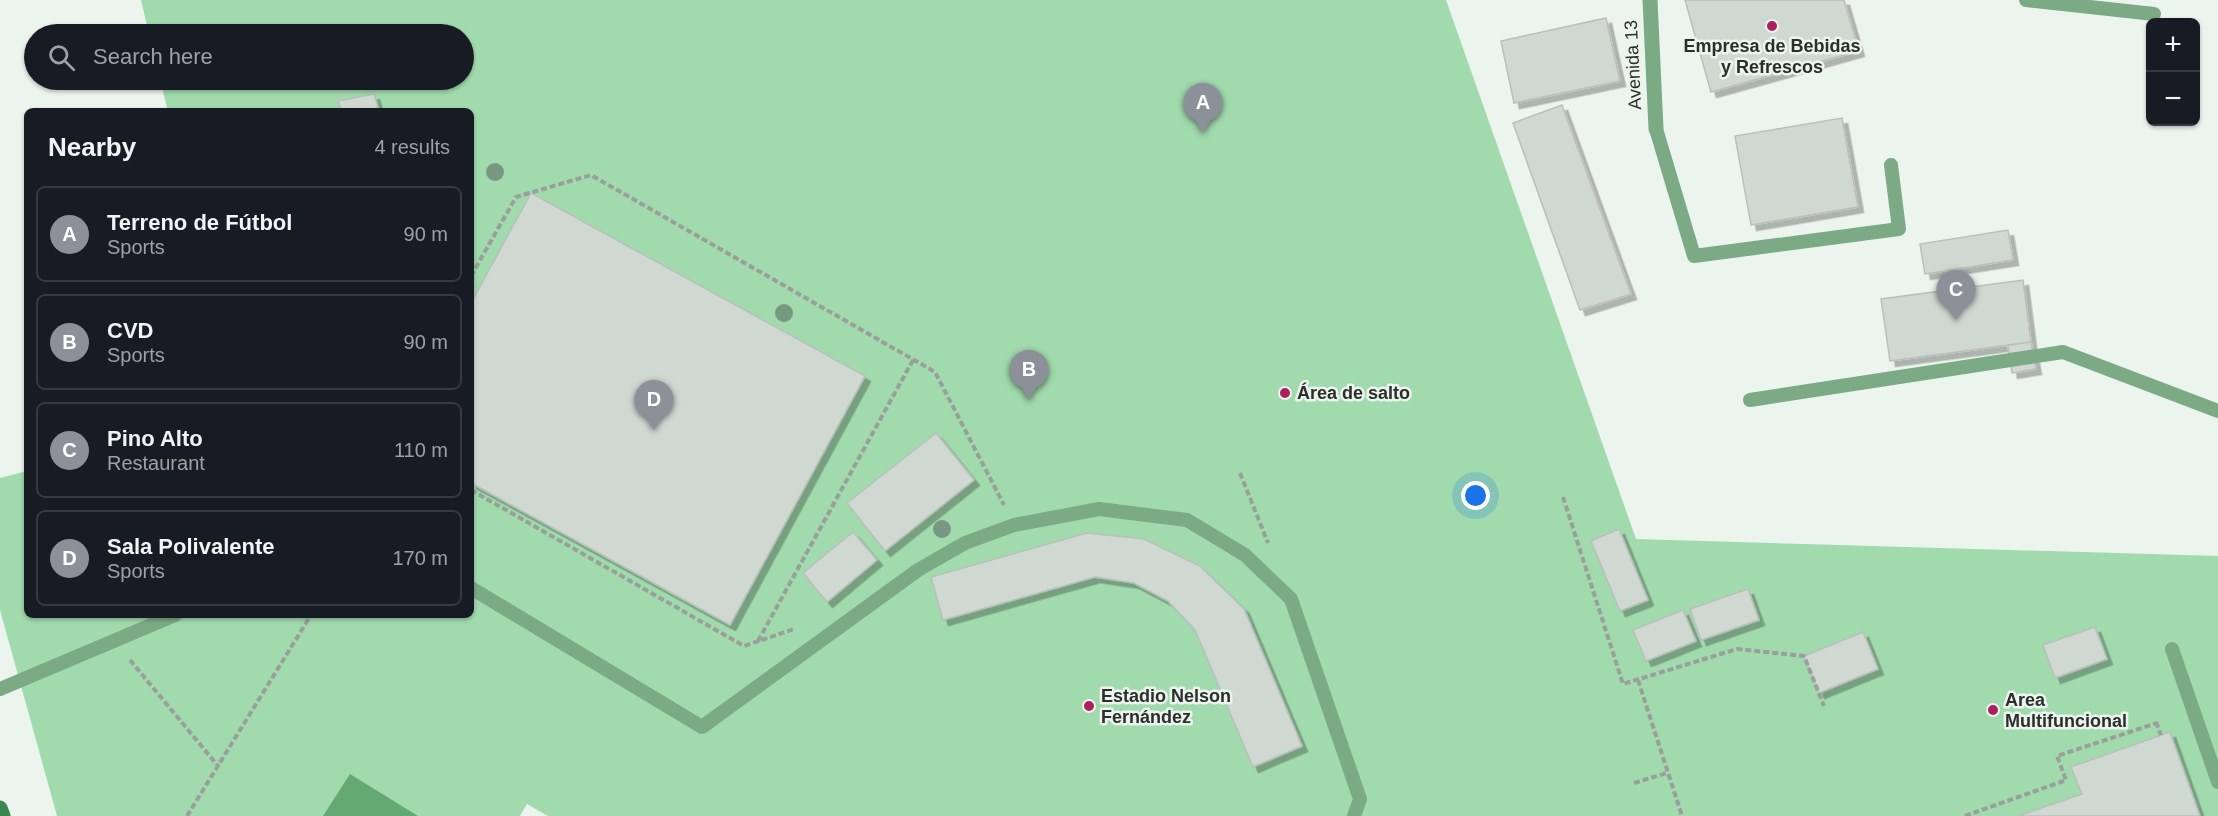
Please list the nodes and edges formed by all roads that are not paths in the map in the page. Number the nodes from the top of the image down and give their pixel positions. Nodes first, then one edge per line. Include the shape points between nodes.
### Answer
1 (1650, 0) edge
2 (2026, 0) edge
3 (2154, 14) dead end
4 (1656, 129) joint
5 (1891, 165) dead end
6 (1750, 400) dead end
7 (2218, 411) edge
8 (474, 590) edge
9 (168, 618) edge
10 (2172, 649) dead end
11 (0, 689) edge
12 (2218, 782) edge
13 (0, 808) edge
14 (3, 816) edge
15 (1354, 816) edge

1 - 4 street, Avenida 13
2 - 3 lane
4 - 5 lane via 1694,256 1899,229
6 - 7 lane via 2063,352
8 - 15 lane via 702,727 918,570 965,543 1014,525 1099,509 1187,520 1245,555 1291,599 1360,799
9 - 11 lane
10 - 12 lane
13 - 14 main road

